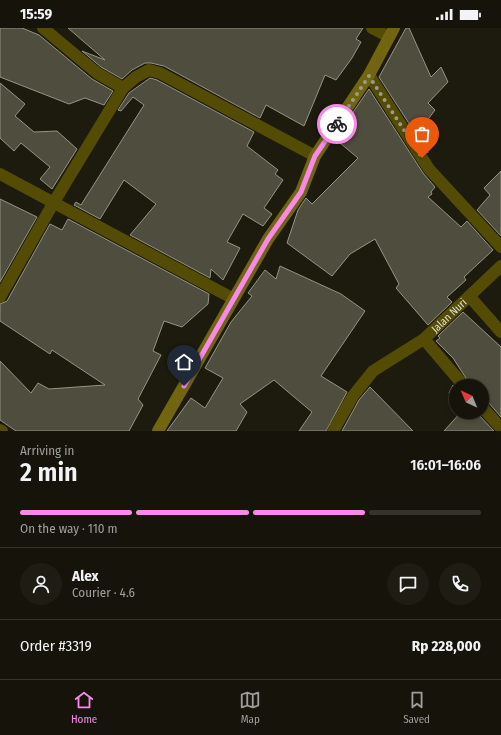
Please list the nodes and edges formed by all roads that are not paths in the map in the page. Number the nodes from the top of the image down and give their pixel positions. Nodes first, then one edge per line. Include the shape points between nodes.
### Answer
1 (43, 28) edge
2 (372, 28) edge
3 (391, 33) edge
4 (369, 76) junction
5 (123, 88) junction
6 (315, 156) junction
7 (0, 174) edge
8 (54, 202) junction
9 (501, 247) edge
10 (501, 266) edge
11 (0, 297) edge
12 (470, 297) junction
13 (232, 298) junction
14 (501, 332) edge
15 (424, 339) junction
16 (458, 379) edge
17 (489, 415) edge
18 (501, 428) edge
19 (158, 431) edge
20 (333, 431) edge

1 - 5 street via 97,73
2 - 3 street
3 - 4 street
4 - 6 street
4 - 9 street via 429,169
5 - 6 street via 149,70 160,73
5 - 8 street
6 - 13 street via 301,192 268,239
7 - 8 street
8 - 11 street
8 - 13 street
10 - 12 street, Jalan Nuri
12 - 14 street
12 - 15 street, Jalan Nuri
13 - 19 street
15 - 16 street, Jalan Nuri
15 - 20 street via 374,371 353,396
17 - 18 street

